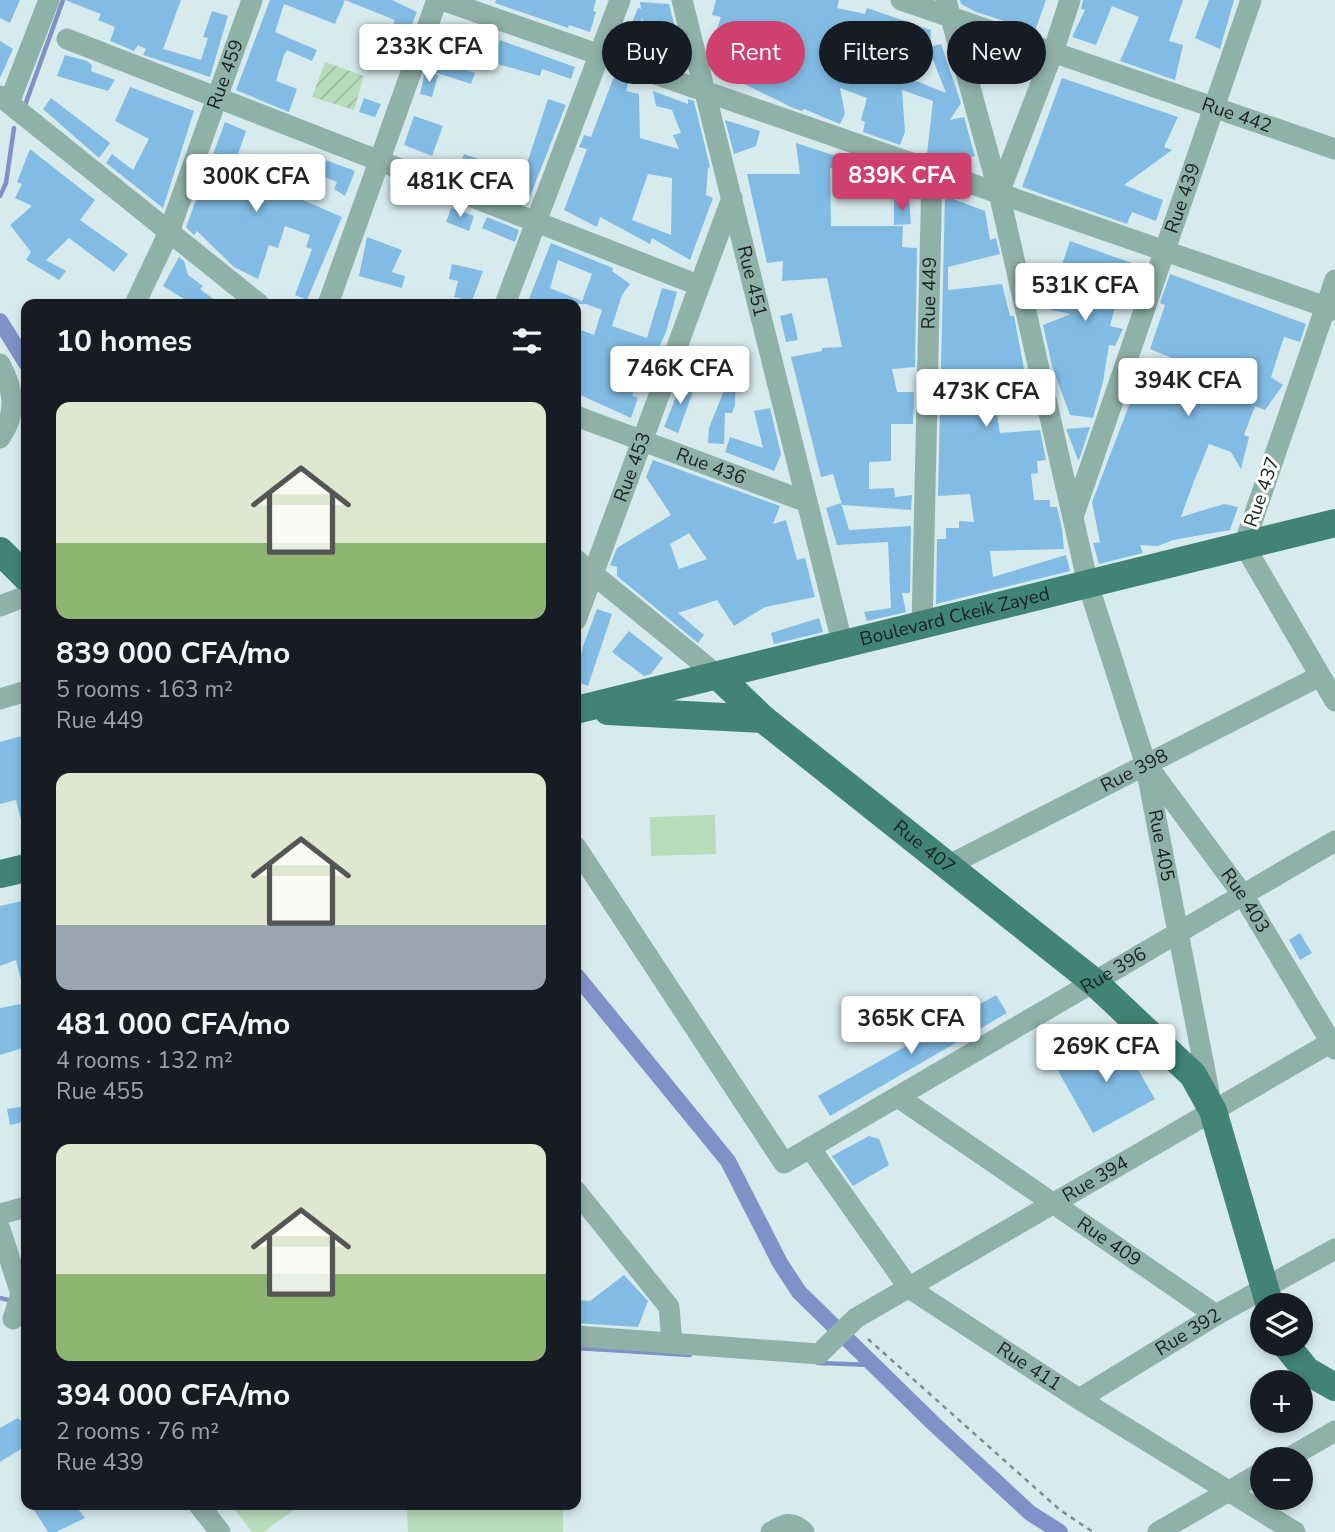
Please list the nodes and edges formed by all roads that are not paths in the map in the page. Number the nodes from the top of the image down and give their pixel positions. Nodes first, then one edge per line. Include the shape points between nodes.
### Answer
1 (49, 0) edge
2 (251, 0) edge
3 (440, 0) edge
4 (620, 0) edge
5 (682, 0) edge
6 (901, 0) edge
7 (1070, 0) edge
8 (1251, 0) edge
9 (948, 9) edge
10 (67, 39) dead end
11 (1054, 52) junction
12 (598, 54) junction
13 (705, 92) junction
14 (217, 98) junction
15 (5, 99) edge
16 (1214, 108) junction
17 (1335, 149) edge
18 (379, 161) junction
19 (932, 170) junction
20 (999, 193) junction
21 (732, 198) junction
22 (537, 223) junction
23 (169, 232) junction
24 (1165, 251) junction
25 (1335, 280) edge
26 (698, 285) junction
27 (137, 299) edge
28 (253, 299) edge
29 (330, 299) edge
30 (507, 299) edge
31 (1331, 308) edge
32 (0, 364) edge
33 (581, 418) edge
34 (1, 438) edge
35 (641, 440) junction
36 (807, 502) junction
37 (1073, 516) junction
38 (1335, 523) edge
39 (1244, 545) junction
40 (0, 551) edge
41 (581, 564) edge
42 (21, 572) edge
43 (593, 573) junction
44 (1088, 584) junction
45 (21, 598) edge
46 (0, 606) edge
47 (581, 606) edge
48 (922, 627) junction
49 (843, 646) junction
50 (718, 676) junction
51 (1320, 676) junction
52 (21, 693) edge
53 (0, 699) edge
54 (1335, 701) edge
55 (581, 709) edge
56 (581, 710) edge
57 (763, 719) junction
58 (1145, 762) junction
59 (1335, 841) edge
60 (581, 854) edge
61 (949, 864) junction
62 (21, 869) edge
63 (0, 874) edge
64 (1243, 895) junction
65 (1177, 933) junction
66 (1094, 982) junction
67 (1334, 1044) edge
68 (898, 1097) junction
69 (1213, 1111) junction
70 (810, 1148) junction
71 (581, 1197) edge
72 (1054, 1203) junction
73 (21, 1208) edge
74 (0, 1214) edge
75 (0, 1229) edge
76 (1335, 1249) edge
77 (21, 1287) edge
78 (909, 1288) junction
79 (1266, 1293) edge
80 (1273, 1293) edge
81 (21, 1302) edge
82 (1250, 1303) edge
83 (1216, 1315) junction
84 (13, 1320) edge
85 (581, 1336) edge
86 (672, 1343) junction
87 (1295, 1356) edge
88 (1335, 1387) edge
89 (1079, 1399) junction
90 (1335, 1432) edge
91 (1308, 1447) edge
92 (1250, 1479) edge
93 (1231, 1490) junction
94 (203, 1510) edge
95 (220, 1532) edge
96 (771, 1532) edge
97 (804, 1532) edge
98 (1158, 1532) edge
99 (1295, 1532) edge

1 - 15 street
2 - 14 street, Rue 459
3 - 12 street
3 - 18 street
4 - 12 street
5 - 13 street, Rue 451
6 - 9 street, Rue 442
7 - 11 street
8 - 16 street, Rue 439
9 - 11 street, Rue 442
9 - 20 street, Rue 405
10 - 14 street
11 - 16 street, Rue 442
11 - 20 street
12 - 13 street
12 - 22 street
13 - 19 street
13 - 21 street, Rue 451
14 - 18 street
14 - 23 street, Rue 459
15 - 23 street
16 - 17 street, Rue 442
16 - 24 street, Rue 439
18 - 22 street
18 - 29 street
19 - 20 street
19 - 48 street, Rue 449
20 - 24 street
20 - 37 street, Rue 405
21 - 26 street, Rue 453
21 - 36 street, Rue 451
22 - 26 street
22 - 30 street
23 - 27 street, Rue 459
23 - 28 street
24 - 31 street
24 - 37 street, Rue 439
25 - 31 street, Rue 437
26 - 35 street, Rue 453
31 - 39 street, Rue 437
32 - 34 street via 13,388
33 - 35 street, Rue 436
35 - 36 street, Rue 436
35 - 43 street, Rue 453
36 - 49 street, Rue 451
37 - 44 street, Rue 405
38 - 39 main road, Boulevard Ckeik Zayed
39 - 44 main road, Boulevard Ckeik Zayed
39 - 51 street
40 - 42 main road
41 - 43 street
43 - 47 street, Rue 453
43 - 50 street
44 - 48 main road, Boulevard Ckeik Zayed
44 - 58 street, Rue 405
45 - 46 street
48 - 49 main road, Boulevard Ckeik Zayed
49 - 50 main road, Boulevard Ckeik Zayed
50 - 55 main road, Boulevard Ckeik Zayed
50 - 57 main road, Rue 407
51 - 54 street
51 - 58 street, Rue 398
52 - 53 street
56 - 57 main road
57 - 61 main road, Rue 407
58 - 61 street, Rue 398
58 - 64 street, Rue 403
58 - 65 street, Rue 405
59 - 64 street, Rue 396
60 - 70 street, Rue 396 via 784,1163
61 - 66 main road, Rue 407
62 - 63 main road
64 - 65 street, Rue 396
64 - 67 street, Rue 403
65 - 66 street, Rue 396
65 - 69 street, Rue 405
66 - 68 street, Rue 396
66 - 69 main road, Rue 407 via 1193,1075
67 - 69 street, Rue 394
68 - 70 street, Rue 396
68 - 72 street, Rue 409
69 - 72 street, Rue 394
69 - 79 main road, Rue 407
70 - 78 street, Rue 411
71 - 86 street via 669,1307
72 - 78 street, Rue 394
72 - 83 street, Rue 409
73 - 74 street
75 - 77 street
76 - 80 street, Rue 392
78 - 86 street, Rue 394 via 856,1318 818,1354
78 - 89 street, Rue 411
81 - 84 street
82 - 83 street, Rue 392
83 - 89 street, Rue 392
85 - 86 street
87 - 88 main road via 1307,1371
89 - 93 street, Rue 411
90 - 91 street
92 - 93 street
93 - 98 street
93 - 99 street, Rue 411
94 - 95 street
96 - 97 street via 793,1524

